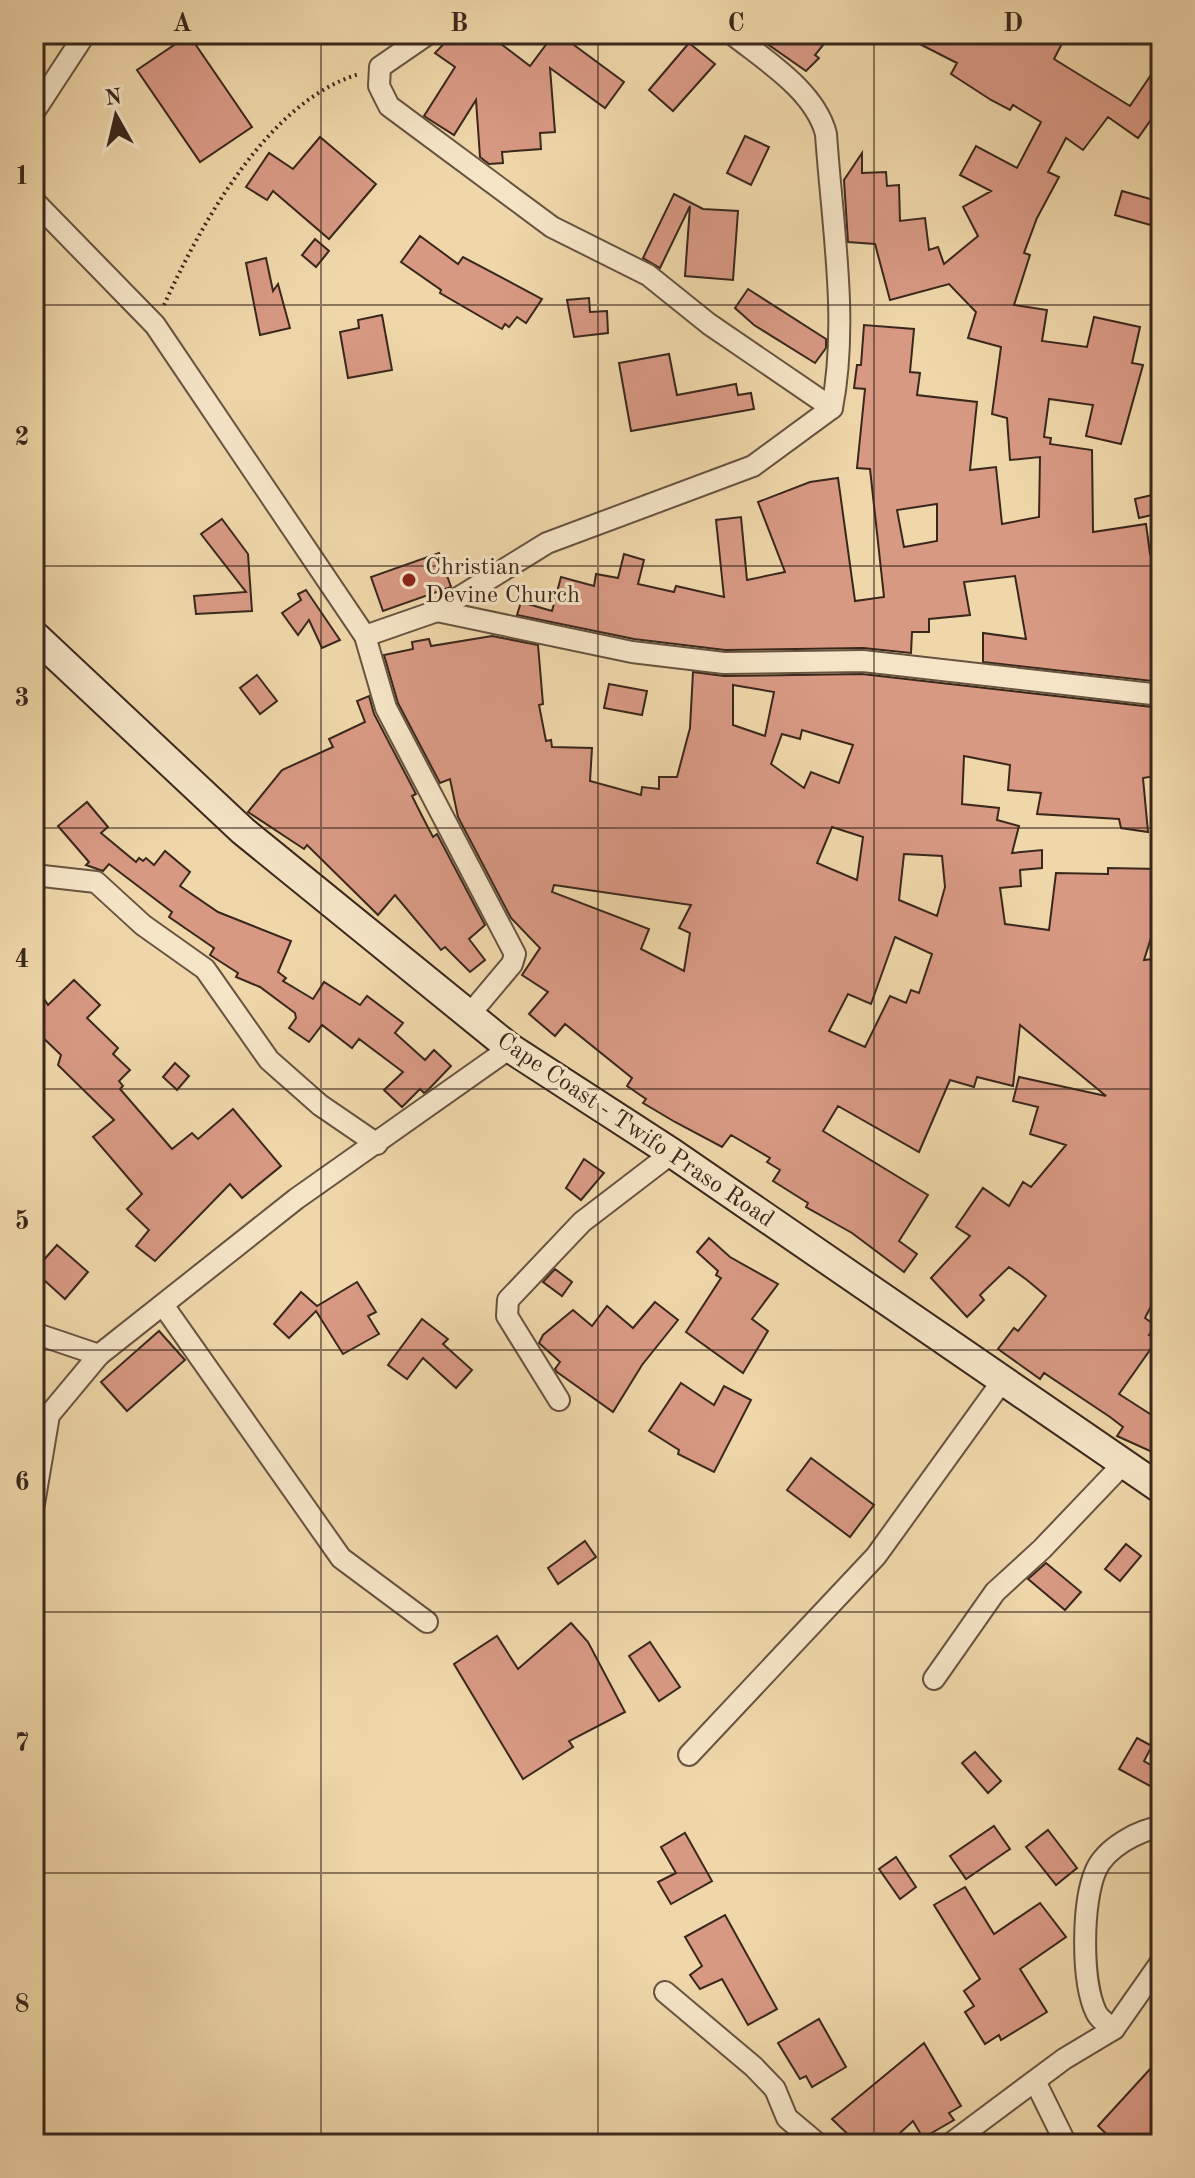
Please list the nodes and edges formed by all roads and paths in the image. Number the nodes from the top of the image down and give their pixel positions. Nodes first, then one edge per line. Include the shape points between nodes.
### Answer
1 (85, 34) edge
2 (428, 34) edge
3 (732, 34) edge
4 (380, 67) junction
5 (34, 112) edge
6 (34, 201) edge
7 (155, 325) junction
8 (832, 408) junction
9 (437, 611) junction
10 (34, 635) edge
11 (365, 636) junction
12 (1161, 695) edge
13 (34, 875) edge
14 (470, 1014) junction
15 (510, 1048) junction
16 (377, 1144) junction
17 (672, 1153) junction
18 (163, 1305) junction
19 (34, 1333) edge
20 (99, 1355) junction
21 (1003, 1380) junction
22 (559, 1400) dead end
23 (1124, 1463) junction
24 (1161, 1489) edge
25 (34, 1504) edge
26 (427, 1622) dead end
27 (934, 1679) dead end
28 (689, 1755) dead end
29 (1161, 1827) edge
30 (1161, 1962) edge
31 (665, 1992) dead end
32 (1114, 2029) junction
33 (1035, 2081) junction
34 (818, 2144) edge
35 (950, 2144) edge
36 (1066, 2144) edge

1 - 5 street
2 - 4 street
3 - 8 street via 821,114 838,300 839,372
4 - 7 path via 335,81 309,98 228,182
4 - 8 street via 379,86 389,106 552,227 648,275
6 - 7 street
7 - 11 street
8 - 9 street via 753,466 547,543
9 - 11 street
9 - 12 street via 632,652 724,663 863,661
10 - 14 main road, Cape Coast - Twifo Praso Road via 243,831
11 - 14 street via 386,708 515,954
13 - 16 street via 96,882 143,925 205,969 269,1060 320,1105
14 - 15 main road, Cape Coast - Twifo Praso Road
15 - 16 street
15 - 17 main road, Cape Coast - Twifo Praso Road
16 - 18 street via 296,1199
17 - 21 main road, Cape Coast - Twifo Praso Road
17 - 22 street via 582,1222 508,1300 507,1316
18 - 20 street
18 - 26 street via 341,1558
19 - 20 street
20 - 25 street via 49,1415
21 - 23 main road, Cape Coast - Twifo Praso Road
21 - 28 street via 876,1556
23 - 24 main road, Cape Coast - Twifo Praso Road
23 - 27 street via 995,1592
29 - 32 street via 1142,1830 1119,1846 1097,1868 1088,1897 1091,1999 1097,2016
30 - 32 street
31 - 34 street via 754,2067 775,2089 787,2118
32 - 33 street
33 - 35 street
33 - 36 street

